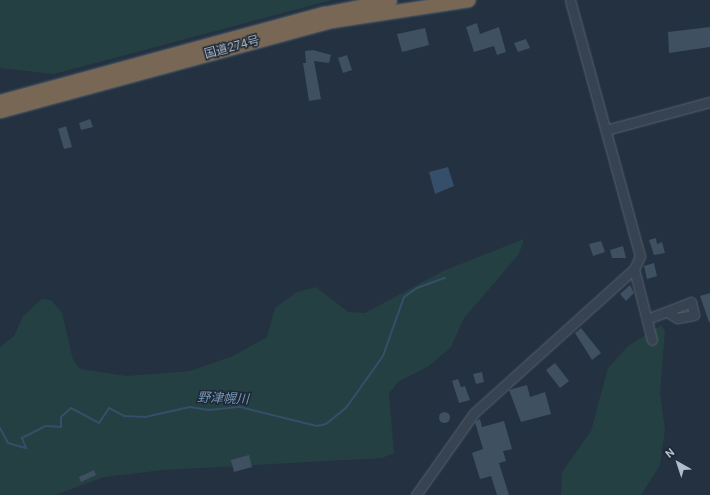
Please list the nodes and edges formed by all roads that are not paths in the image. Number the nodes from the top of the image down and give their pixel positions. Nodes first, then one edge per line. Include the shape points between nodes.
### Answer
1 (390, 0) edge
2 (468, 0) edge
3 (570, 0) edge
4 (0, 101) edge
5 (710, 102) edge
6 (0, 111) edge
7 (606, 130) junction
8 (634, 269) junction
9 (669, 313) dead end
10 (647, 319) junction
11 (652, 340) dead end
12 (419, 493) edge

1 - 4 highway, 国道274号 via 325,13
2 - 6 highway, 国道274号 via 331,22
3 - 7 street
5 - 7 street
7 - 8 street via 639,245
8 - 10 street
8 - 12 street via 474,413
9 - 10 street
10 - 11 street

